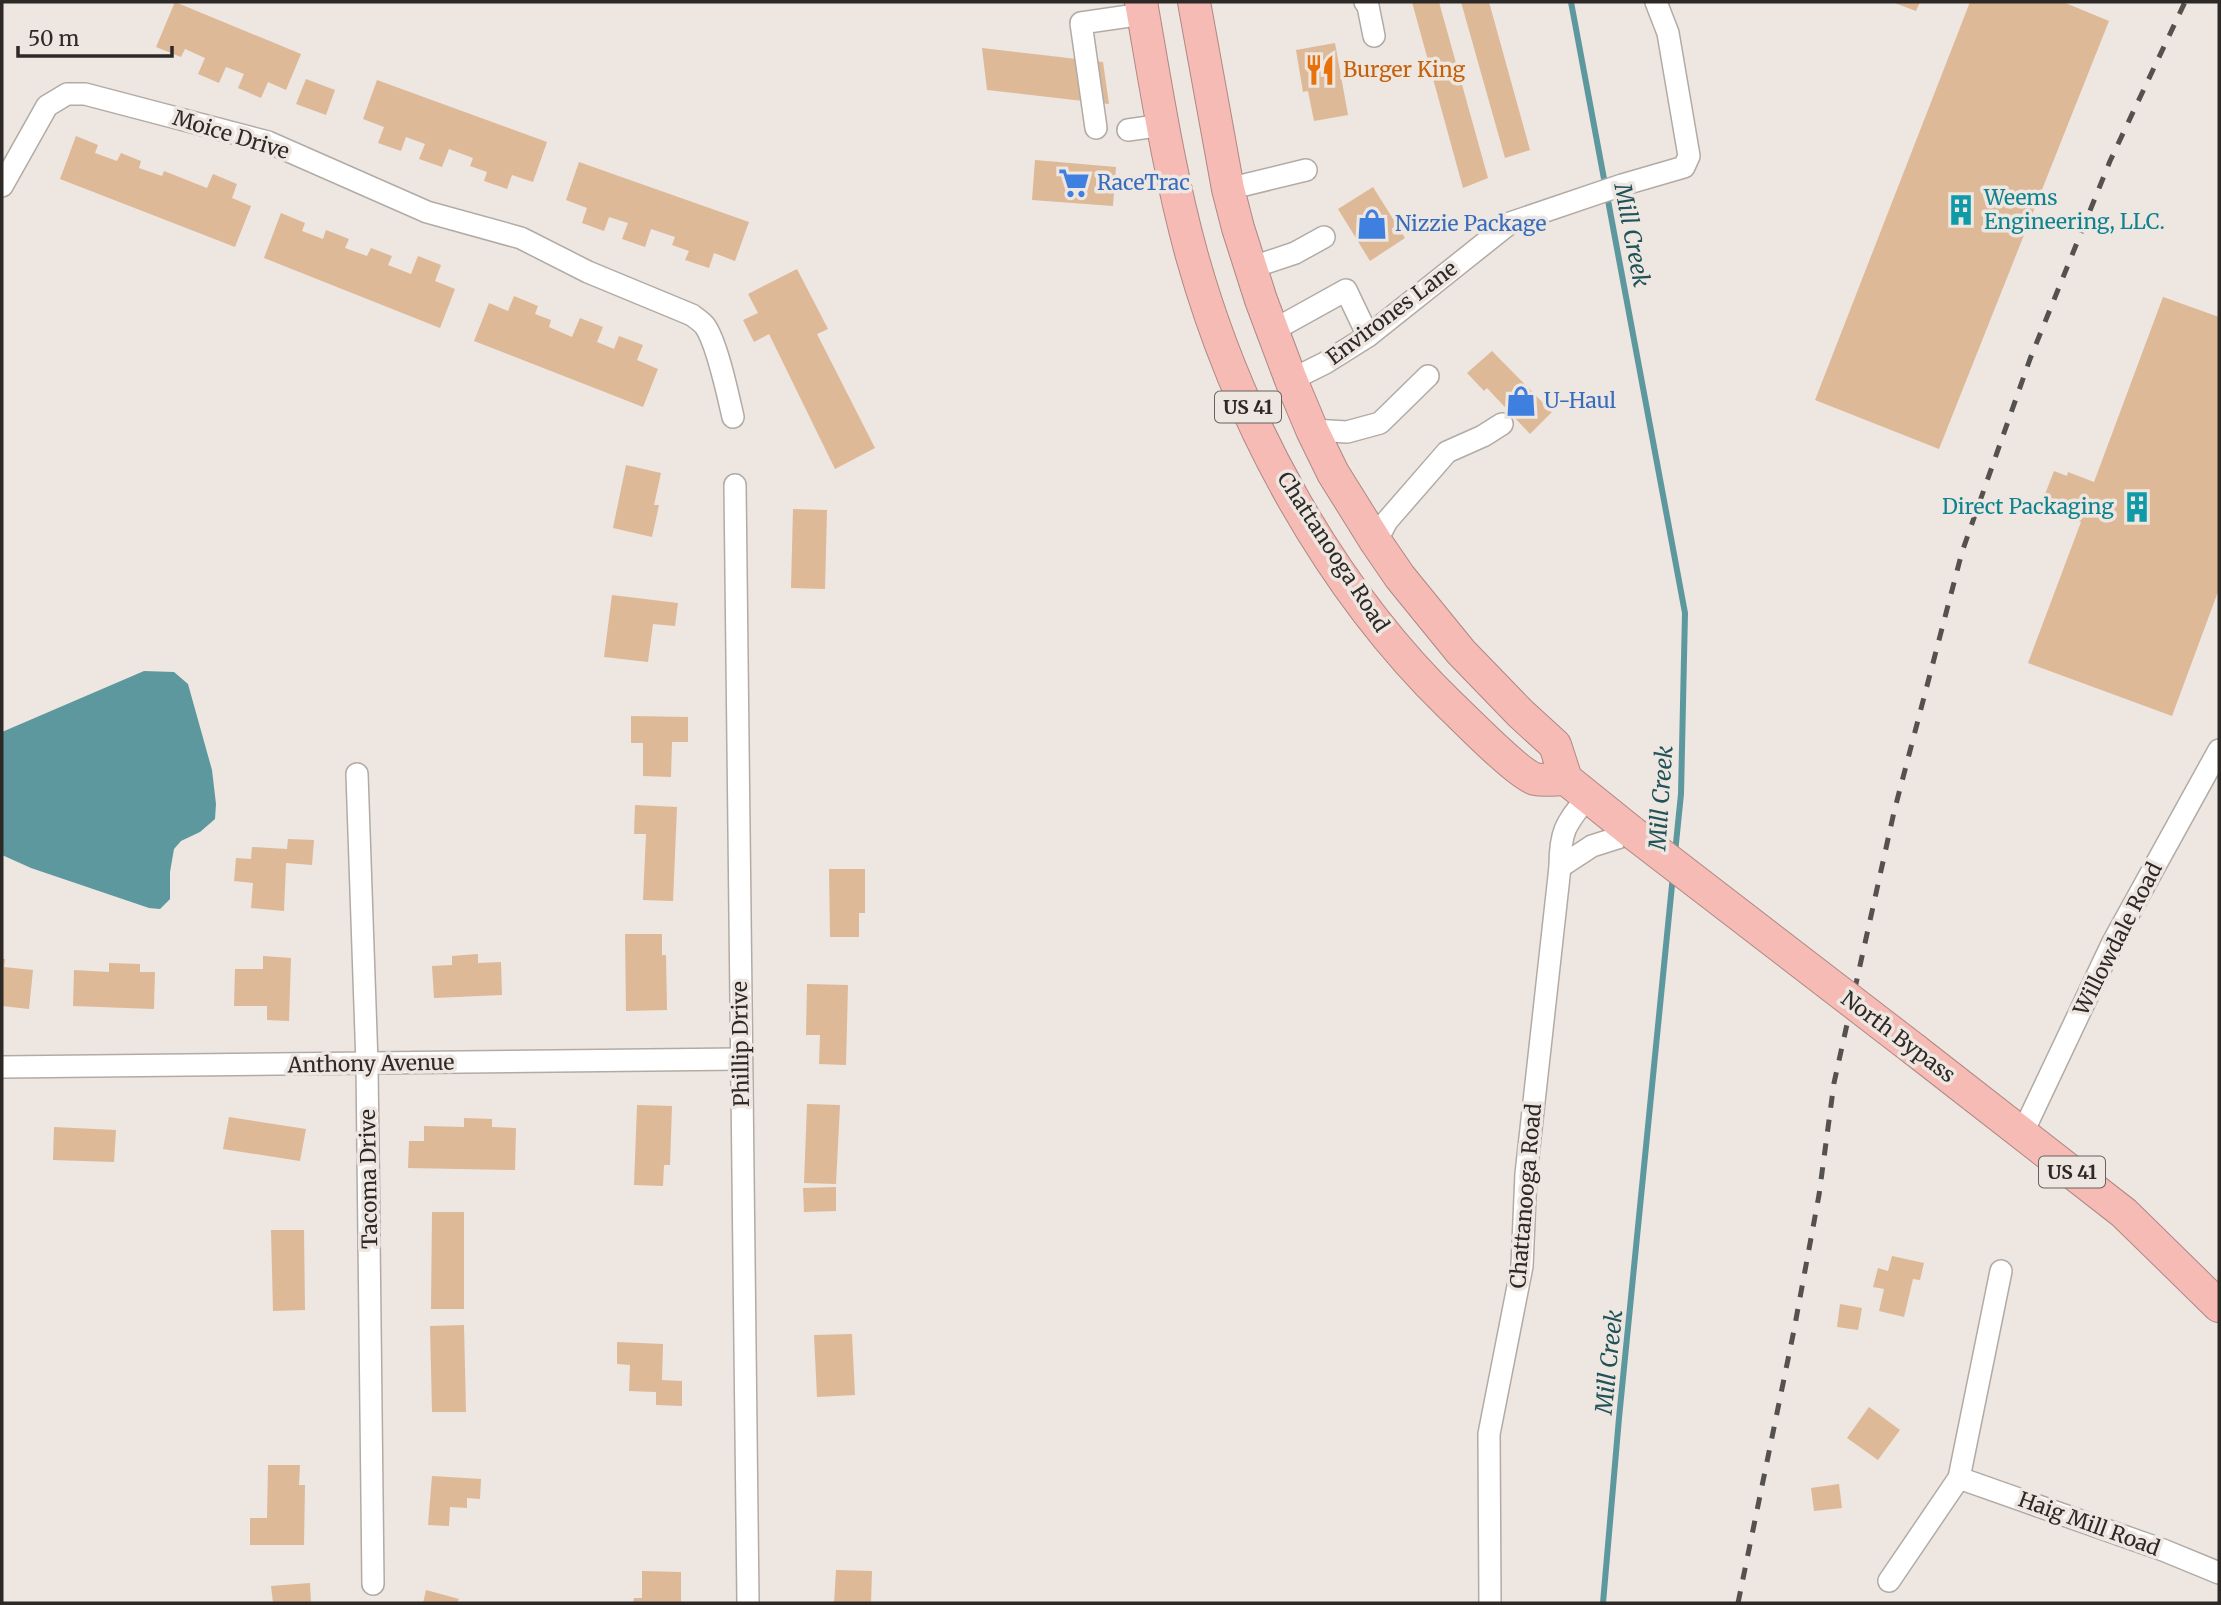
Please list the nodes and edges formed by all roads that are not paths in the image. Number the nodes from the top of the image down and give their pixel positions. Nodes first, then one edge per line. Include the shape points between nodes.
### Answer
1 (1194, 2) edge
2 (1656, 2) edge
3 (1367, 3) edge
4 (1142, 8) edge
5 (1374, 36) dead end
6 (1163, 125) junction
7 (1096, 128) dead end
8 (1128, 130) dead end
9 (1306, 170) dead end
10 (2, 186) edge
11 (1228, 189) junction
12 (1324, 237) dead end
13 (1250, 268) junction
14 (1272, 331) junction
15 (1368, 336) junction
16 (1428, 376) dead end
17 (1291, 380) junction
18 (733, 417) dead end
19 (1502, 424) dead end
20 (1312, 430) junction
21 (735, 485) dead end
22 (1376, 542) junction
23 (2219, 750) edge
24 (357, 774) dead end
25 (1577, 787) junction
26 (1633, 834) junction
27 (1560, 867) junction
28 (741, 1059) junction
29 (367, 1064) junction
30 (2, 1067) edge
31 (2023, 1132) junction
32 (2001, 1271) dead end
33 (2219, 1306) edge
34 (1959, 1478) junction
35 (2219, 1573) edge
36 (1889, 1581) dead end
37 (373, 1584) dead end
38 (748, 1603) edge
39 (1490, 1603) edge

1 - 11 highway, Chattanooga Road / US 41
2 - 15 street, Environes Lane via 1668,33 1689,156 1684,167 1510,223
3 - 5 street
4 - 6 highway, Chattanooga Road / US 41
4 - 7 street via 1081,23
6 - 8 street
6 - 25 highway, Chattanooga Road / US 41 via 1192,258 1220,339 1264,441 1312,528 1375,620 1441,696 1534,779
9 - 11 street
10 - 18 street, Moice Drive via 47,106 67,94 85,94 268,142 418,208 521,238 692,315 705,326
11 - 13 highway, Chattanooga Road / US 41
12 - 13 street via 1296,253
13 - 14 highway, Chattanooga Road / US 41
14 - 15 street via 1346,290
14 - 17 highway, Chattanooga Road / US 41
15 - 17 street, Environes Lane
16 - 20 street via 1380,423 1347,432
17 - 20 highway, Chattanooga Road / US 41
19 - 22 street via 1447,452 1388,521
20 - 22 highway, Chattanooga Road / US 41
21 - 28 street, Phillip Drive
22 - 25 highway, Chattanooga Road / US 41 via 1461,652 1555,745
23 - 31 street, Willowdale Road via 2113,942
24 - 29 street, Tacoma Drive
25 - 26 highway, North Bypass / US 41
25 - 27 street, Chattanooga Road via 1560,845
26 - 27 street via 1592,846
26 - 31 highway, North Bypass / US 41, bridge
27 - 39 street, Chattanooga Road via 1526,1174 1522,1265 1489,1434
28 - 29 street, Anthony Avenue
28 - 38 street, Phillip Drive
29 - 30 street, Anthony Avenue
29 - 37 street, Tacoma Drive
31 - 33 highway, North Bypass / US 41 via 2124,1213
32 - 34 street
34 - 35 street, Haig Mill Road
34 - 36 street

